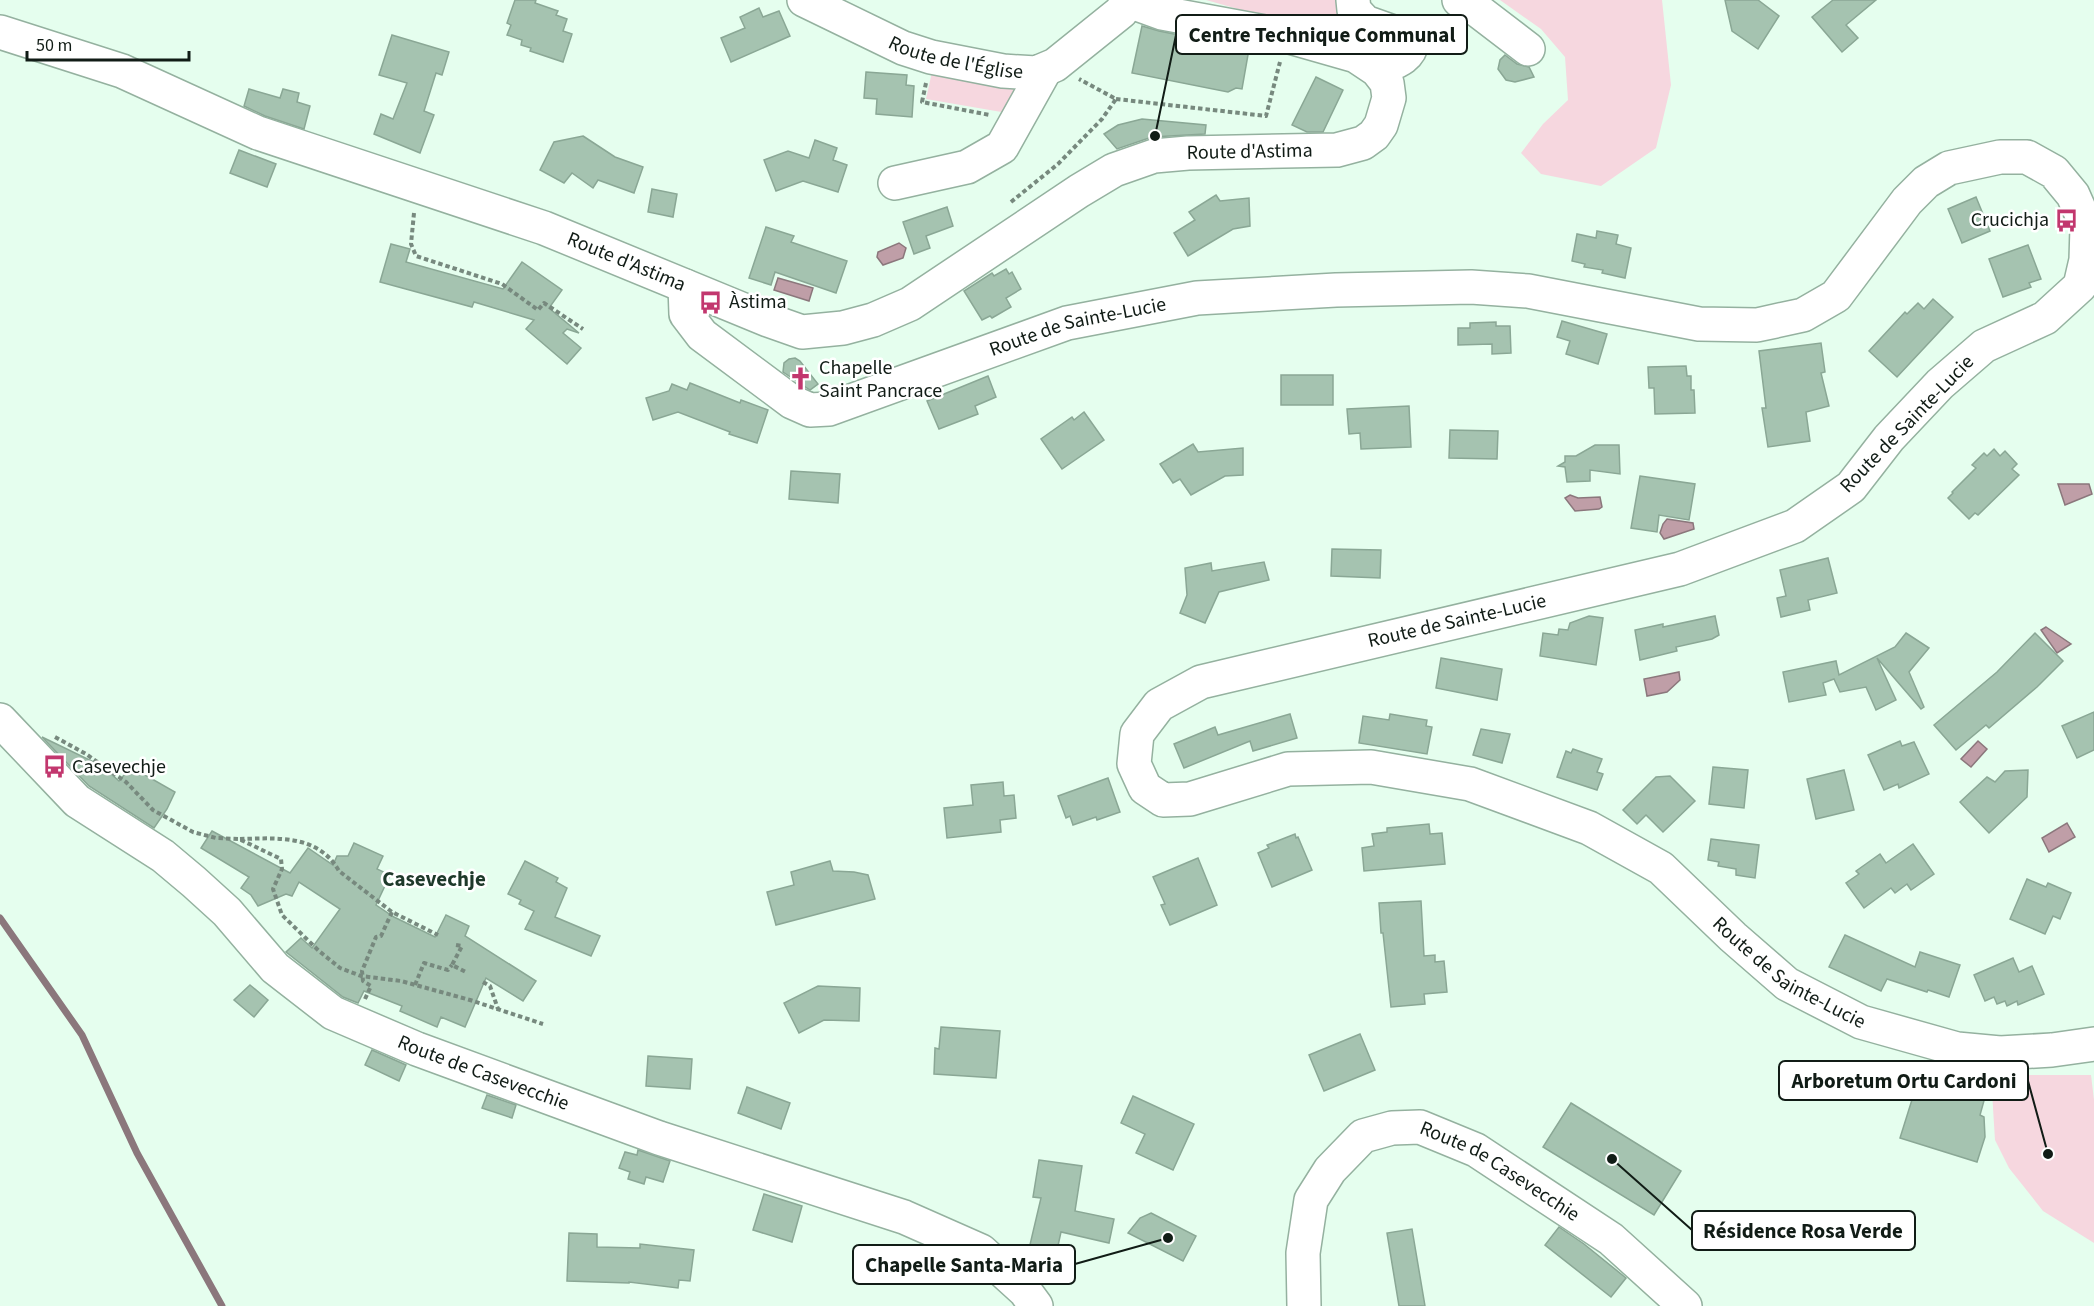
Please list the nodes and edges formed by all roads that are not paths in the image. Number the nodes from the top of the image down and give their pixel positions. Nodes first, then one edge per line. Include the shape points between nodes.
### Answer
1 (804, 0) edge
2 (1353, 0) edge
3 (1459, 0) edge
4 (1127, 1) edge
5 (0, 32) edge
6 (1528, 49) dead end
7 (1050, 68) junction
8 (1377, 70) junction
9 (895, 183) dead end
10 (685, 286) junction
11 (0, 720) edge
12 (2094, 1044) edge
13 (1036, 1306) edge
14 (1305, 1306) edge
15 (1685, 1306) edge

1 - 7 street, Route de l'Église via 903,48 931,57 1003,71 1036,73
2 - 8 street via 1354,10 1365,22 1412,42 1406,57
3 - 6 street
4 - 7 street, Route de l'Église via 1121,12
4 - 8 street via 1162,13 1286,36 1356,56
5 - 10 street, Route d'Astima via 122,71 258,133 544,228
7 - 9 street via 1002,147 967,167
8 - 10 street, Route d'Astima via 1387,83 1389,98 1381,125 1363,143 1337,150 1154,156 1114,170 910,304 873,320 802,332
10 - 12 street, Route de Sainte-Lucie via 686,314 702,335 792,402 810,410 829,409 1067,323 1197,298 1471,287 1528,291 1699,324 1757,325 1803,315 1836,296 1907,201 1926,182 1949,168 2000,157 2027,157 2054,172 2073,195 2087,226 2080,286 2045,318 1984,346 1904,422 1851,487 1801,522 1680,569 1201,682 1159,705 1137,734 1134,764 1145,788 1162,800 1191,799 1288,769 1371,767 1470,784 1589,828 1661,868 1787,984 1861,1022 1957,1049 2000,1053
11 - 13 street, Route de Casevecchie via 77,801 186,875 227,912 275,968 333,1013 417,1049 659,1138 904,1217 981,1251
14 - 15 street, Route de Casevecchie via 1304,1253 1311,1200 1330,1170 1363,1136 1392,1128 1420,1127 1476,1150 1611,1239

